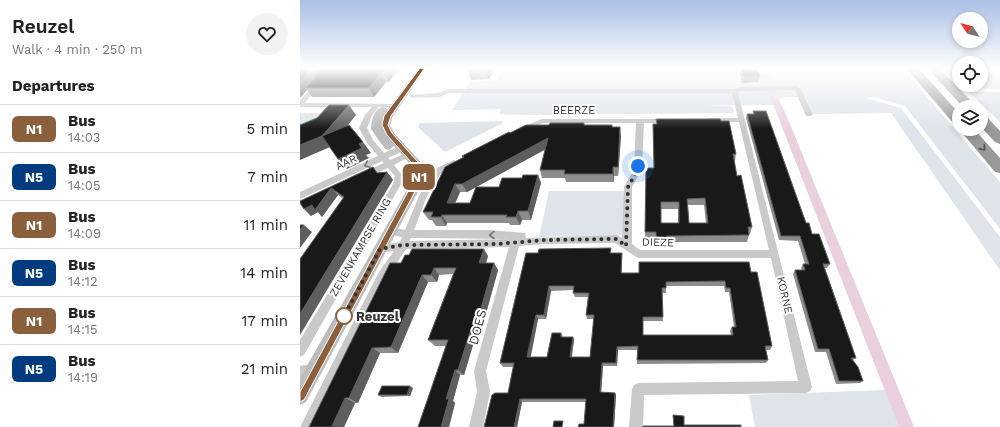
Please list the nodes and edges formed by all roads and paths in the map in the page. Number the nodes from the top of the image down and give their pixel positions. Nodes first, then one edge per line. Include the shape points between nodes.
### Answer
1 (314, 89) edge
2 (399, 89) edge
3 (402, 89) edge
4 (797, 89) edge
5 (931, 89) edge
6 (953, 89) edge
7 (736, 90) joint
8 (412, 96) dead end
9 (963, 100) edge
10 (300, 105) edge
11 (339, 105) junction
12 (386, 105) junction
13 (952, 113) edge
14 (809, 114) dead end
15 (330, 115) edge
16 (676, 120) edge
17 (698, 120) edge
18 (742, 120) junction
19 (640, 121) junction
20 (988, 126) edge
21 (514, 133) edge
22 (972, 136) edge
23 (1000, 139) edge
24 (401, 153) junction
25 (386, 160) junction
26 (459, 161) edge
27 (1000, 168) edge
28 (438, 171) junction
29 (418, 177) junction
30 (348, 183) edge
31 (300, 196) edge
32 (390, 232) junction
33 (405, 240) junction
34 (516, 240) junction
35 (626, 246) junction
36 (380, 249) junction
37 (775, 254) junction
38 (300, 351) edge
39 (307, 371) edge
40 (300, 396) edge
41 (307, 427) edge
42 (476, 427) edge
43 (636, 427) edge

1 - 10 street
2 - 12 main road, ZEVENKAMPSE RING
3 - 12 main road, ZEVENKAMPSE RING
4 - 14 street
5 - 13 highway
6 - 9 highway
7 - 8 street via 448,91 440,95
7 - 18 street, KORNE via 734,92
10 - 11 street
11 - 12 street
11 - 15 street
12 - 24 main road, ZEVENKAMPSE RING via 377,118 376,129
12 - 25 street, ZEVENKAMPSE RING via 369,115 363,128
16 - 19 street, BEERZE
17 - 18 street
18 - 37 street, KORNE
19 - 21 street, BEERZE via 542,121
19 - 35 street via 638,166 628,187
20 - 23 highway
22 -> 27 highway
24 - 25 street, AAR
24 - 29 main road, ZEVENKAMPSE RING
25 - 30 street, AAR
25 -> 31 street, AAR
25 - 38 street, ZEVENKAMPSE RING via 399,176 397,184
26 - 28 street
28 - 29 street
28 - 33 street via 423,196
29 - 32 main road, ZEVENKAMPSE RING
32 - 33 street, DIEZE
32 - 36 main road, ZEVENKAMPSE RING
33 - 34 street, DIEZE
33 - 36 street, DIEZE
33 - 41 street via 383,275
34 - 35 street, DIEZE via 617,239
34 - 42 street, DOES via 480,371 485,393
35 - 37 street, DIEZE via 638,254
36 - 39 main road, ZEVENKAMPSE RING
37 - 43 street, KORNE via 806,387 638,389
39 - 40 main road, ZEVENKAMPSE RING

